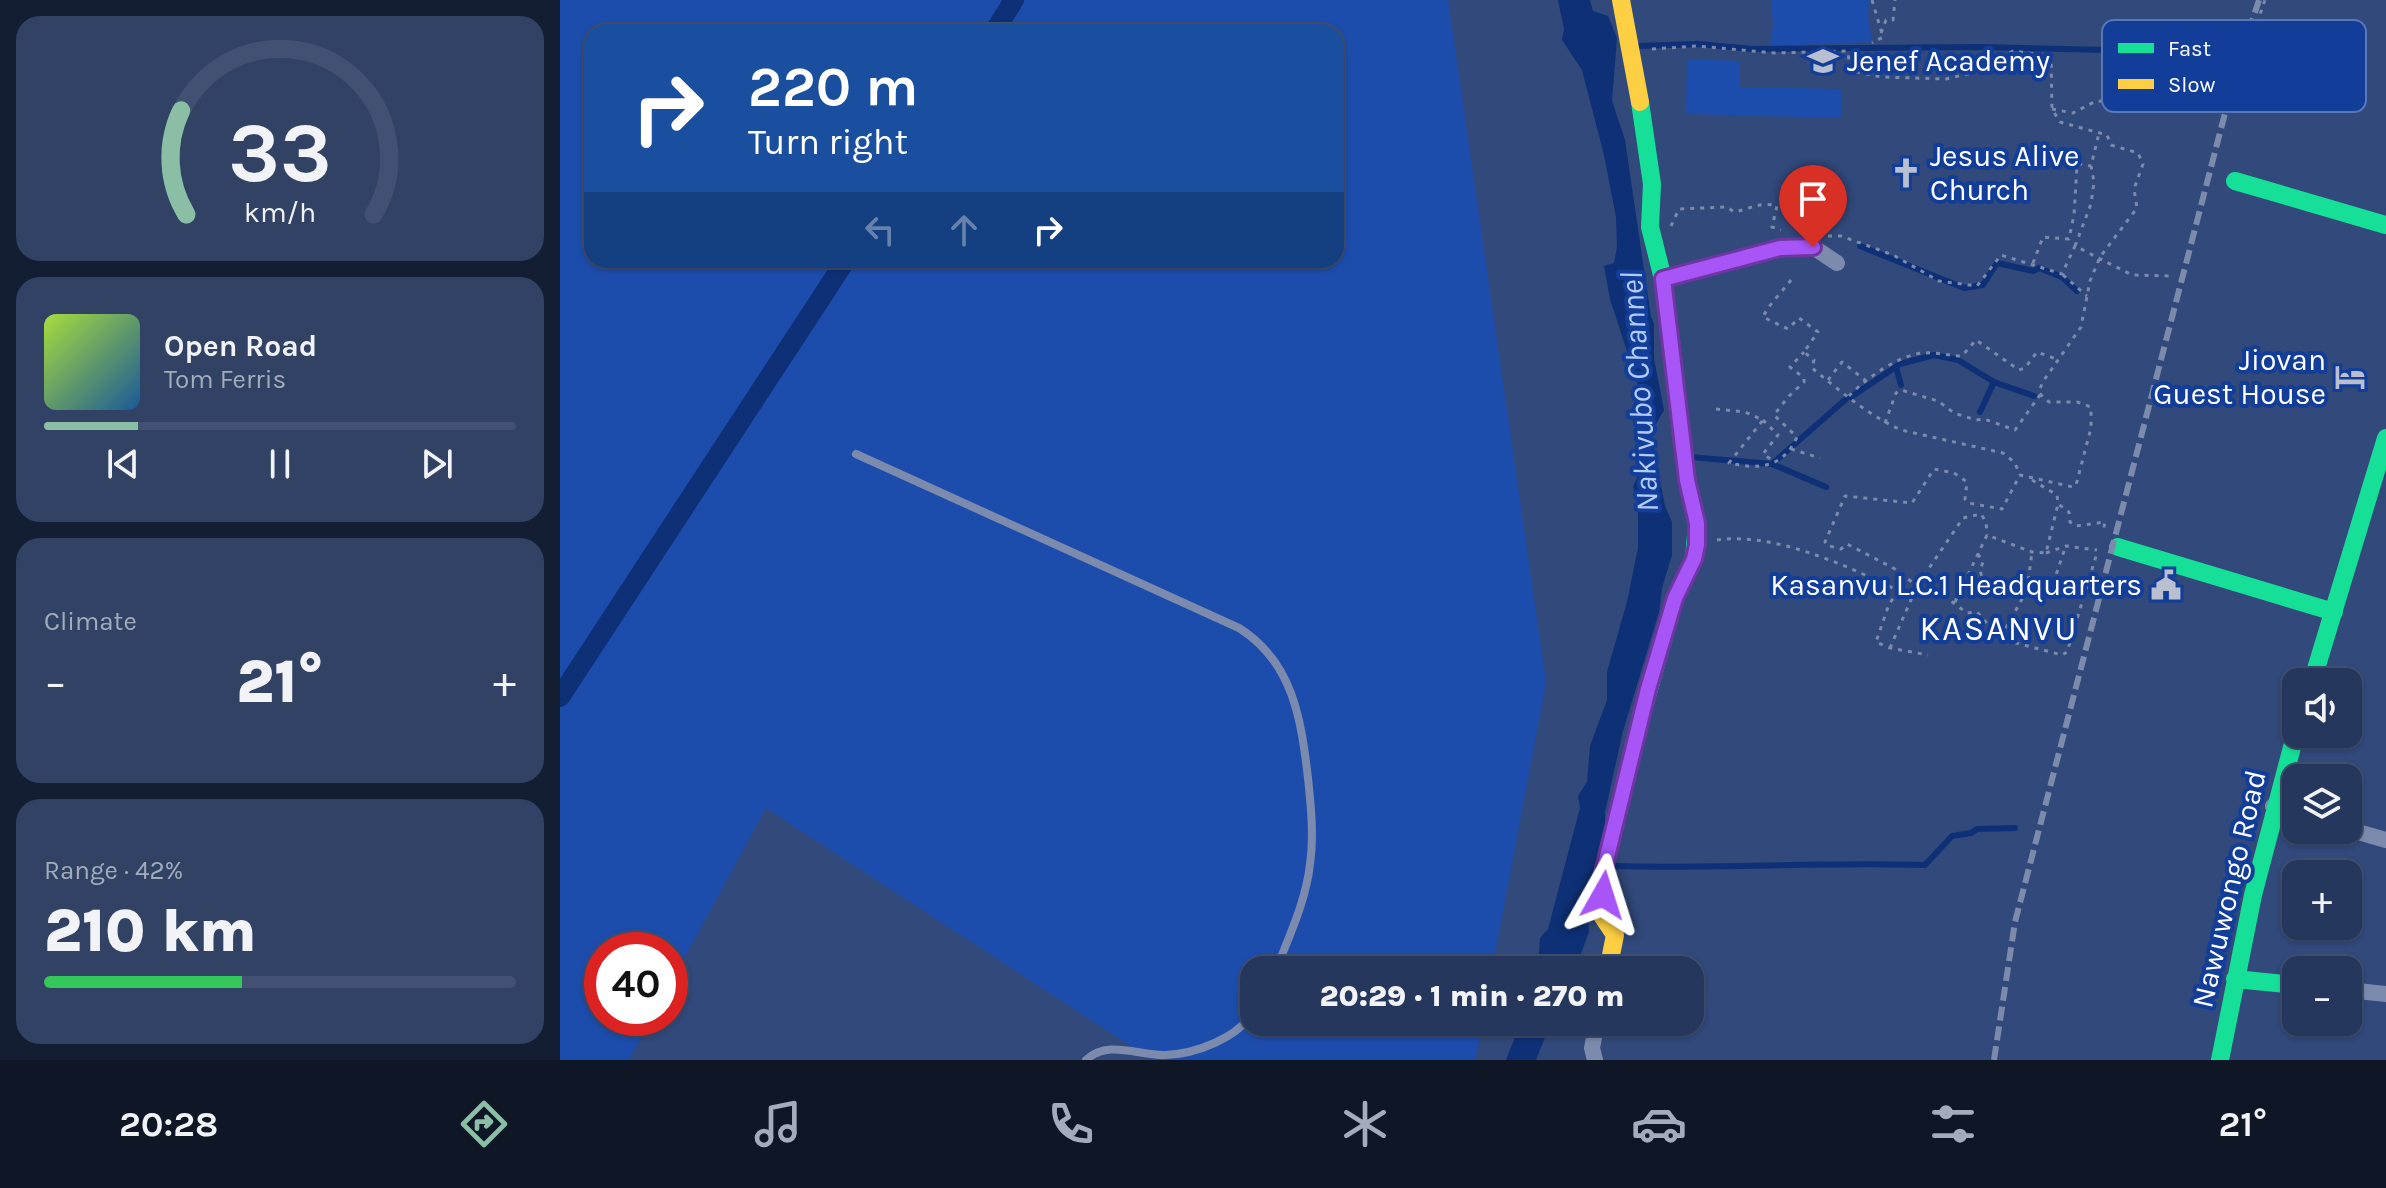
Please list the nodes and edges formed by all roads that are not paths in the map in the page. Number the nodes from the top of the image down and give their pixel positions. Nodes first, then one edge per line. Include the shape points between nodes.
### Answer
1 (1621, 0) edge
2 (2235, 181) dead end
3 (2386, 225) edge
4 (1837, 263) dead end
5 (1663, 279) junction
6 (2386, 438) edge
7 (856, 454) dead end
8 (2118, 547) dead end
9 (2334, 612) junction
10 (2316, 668) edge
11 (2291, 748) edge
12 (2273, 806) junction
13 (2282, 809) edge
14 (2362, 833) edge
15 (2386, 840) edge
16 (1281, 956) edge
17 (1611, 956) edge
18 (2235, 979) junction
19 (2282, 984) edge
20 (2362, 991) edge
21 (2386, 994) edge
22 (1240, 1025) edge
23 (1594, 1036) edge
24 (1086, 1060) edge
25 (1595, 1060) edge
26 (2220, 1060) edge

1 - 5 street via 1652,184 1650,227
2 - 3 street
4 - 5 street via 1813,247 1780,248
5 - 17 street via 1697,545 1648,689 1603,873 1603,917 1615,935
6 - 9 street
7 - 16 lane via 1258,640 1294,695 1312,810 1310,865
8 - 9 street
9 - 10 street
11 - 12 street, Nawuwongo Road
12 - 13 street
12 - 18 street, Nawuwongo Road
14 - 15 street
18 - 19 street
18 - 26 street, Nawuwongo Road
20 - 21 street
22 - 24 lane via 1205,1047 1165,1055 1112,1049
23 - 25 street

